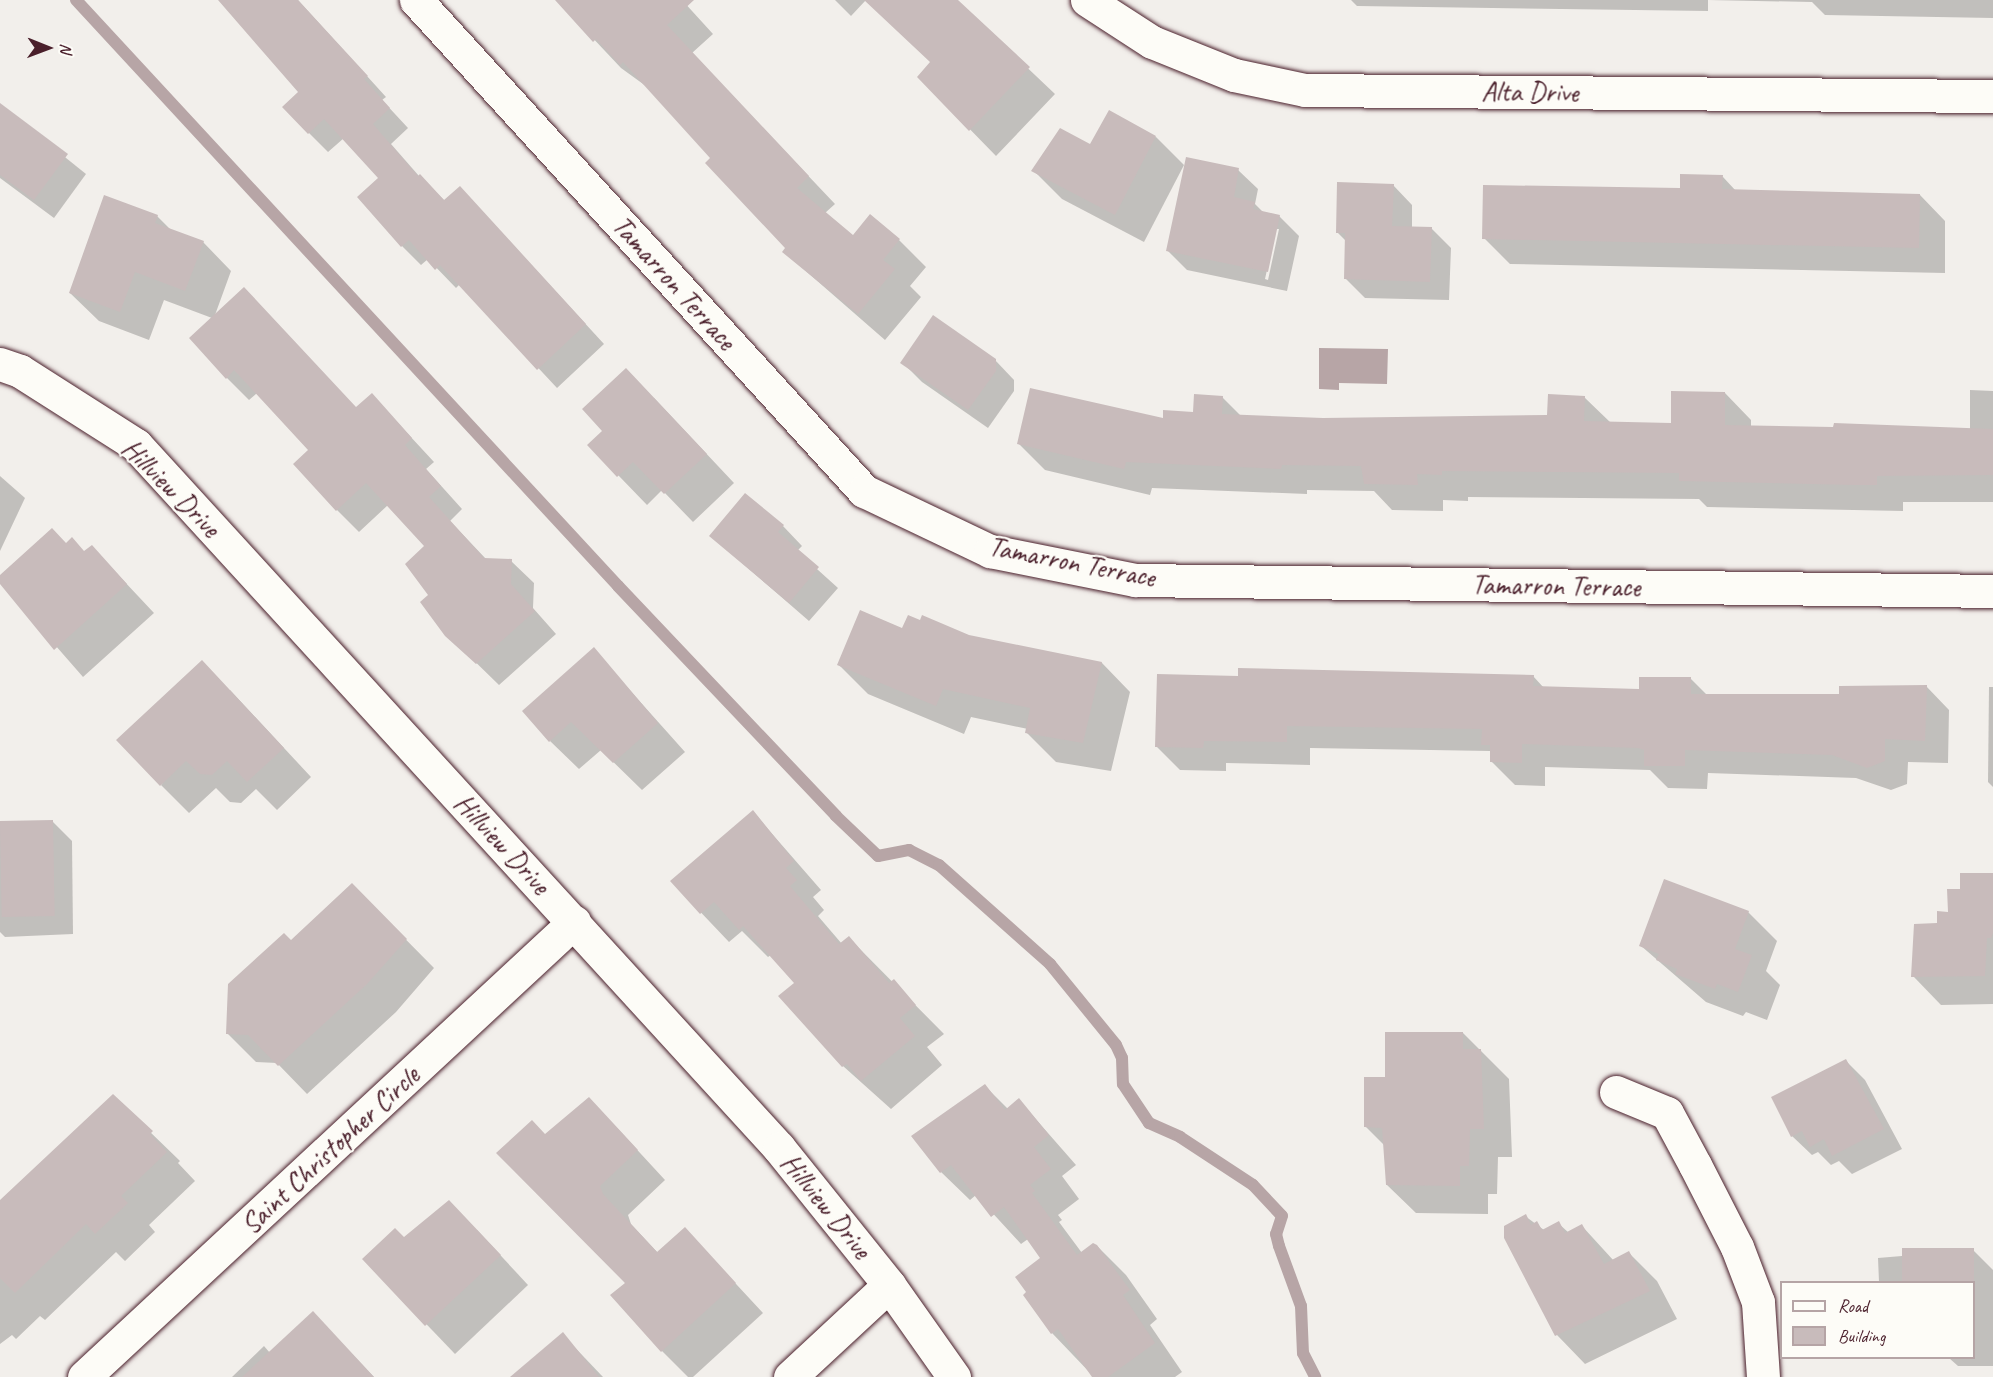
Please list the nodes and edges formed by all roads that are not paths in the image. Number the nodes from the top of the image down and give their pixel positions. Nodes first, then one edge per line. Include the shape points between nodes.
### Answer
1 (416, 0) edge
2 (1087, 0) edge
3 (1993, 96) edge
4 (0, 364) edge
5 (1993, 591) edge
6 (574, 922) junction
7 (1616, 1092) dead end
8 (889, 1285) junction
9 (84, 1377) edge
10 (790, 1377) edge
11 (954, 1377) edge
12 (1763, 1377) edge

1 - 5 street, Tamarron Terrace via 864,491 990,551 1135,580
2 - 3 street, Alta Drive via 1152,42 1234,75 1305,90
4 - 6 street, Hillview Drive via 20,371 136,445
6 - 8 street, Hillview Drive via 779,1148
6 - 9 street, Saint Christopher Circle
7 - 12 street via 1667,1113 1700,1175 1737,1247 1758,1302
8 - 10 street
8 - 11 street, Hillview Drive

